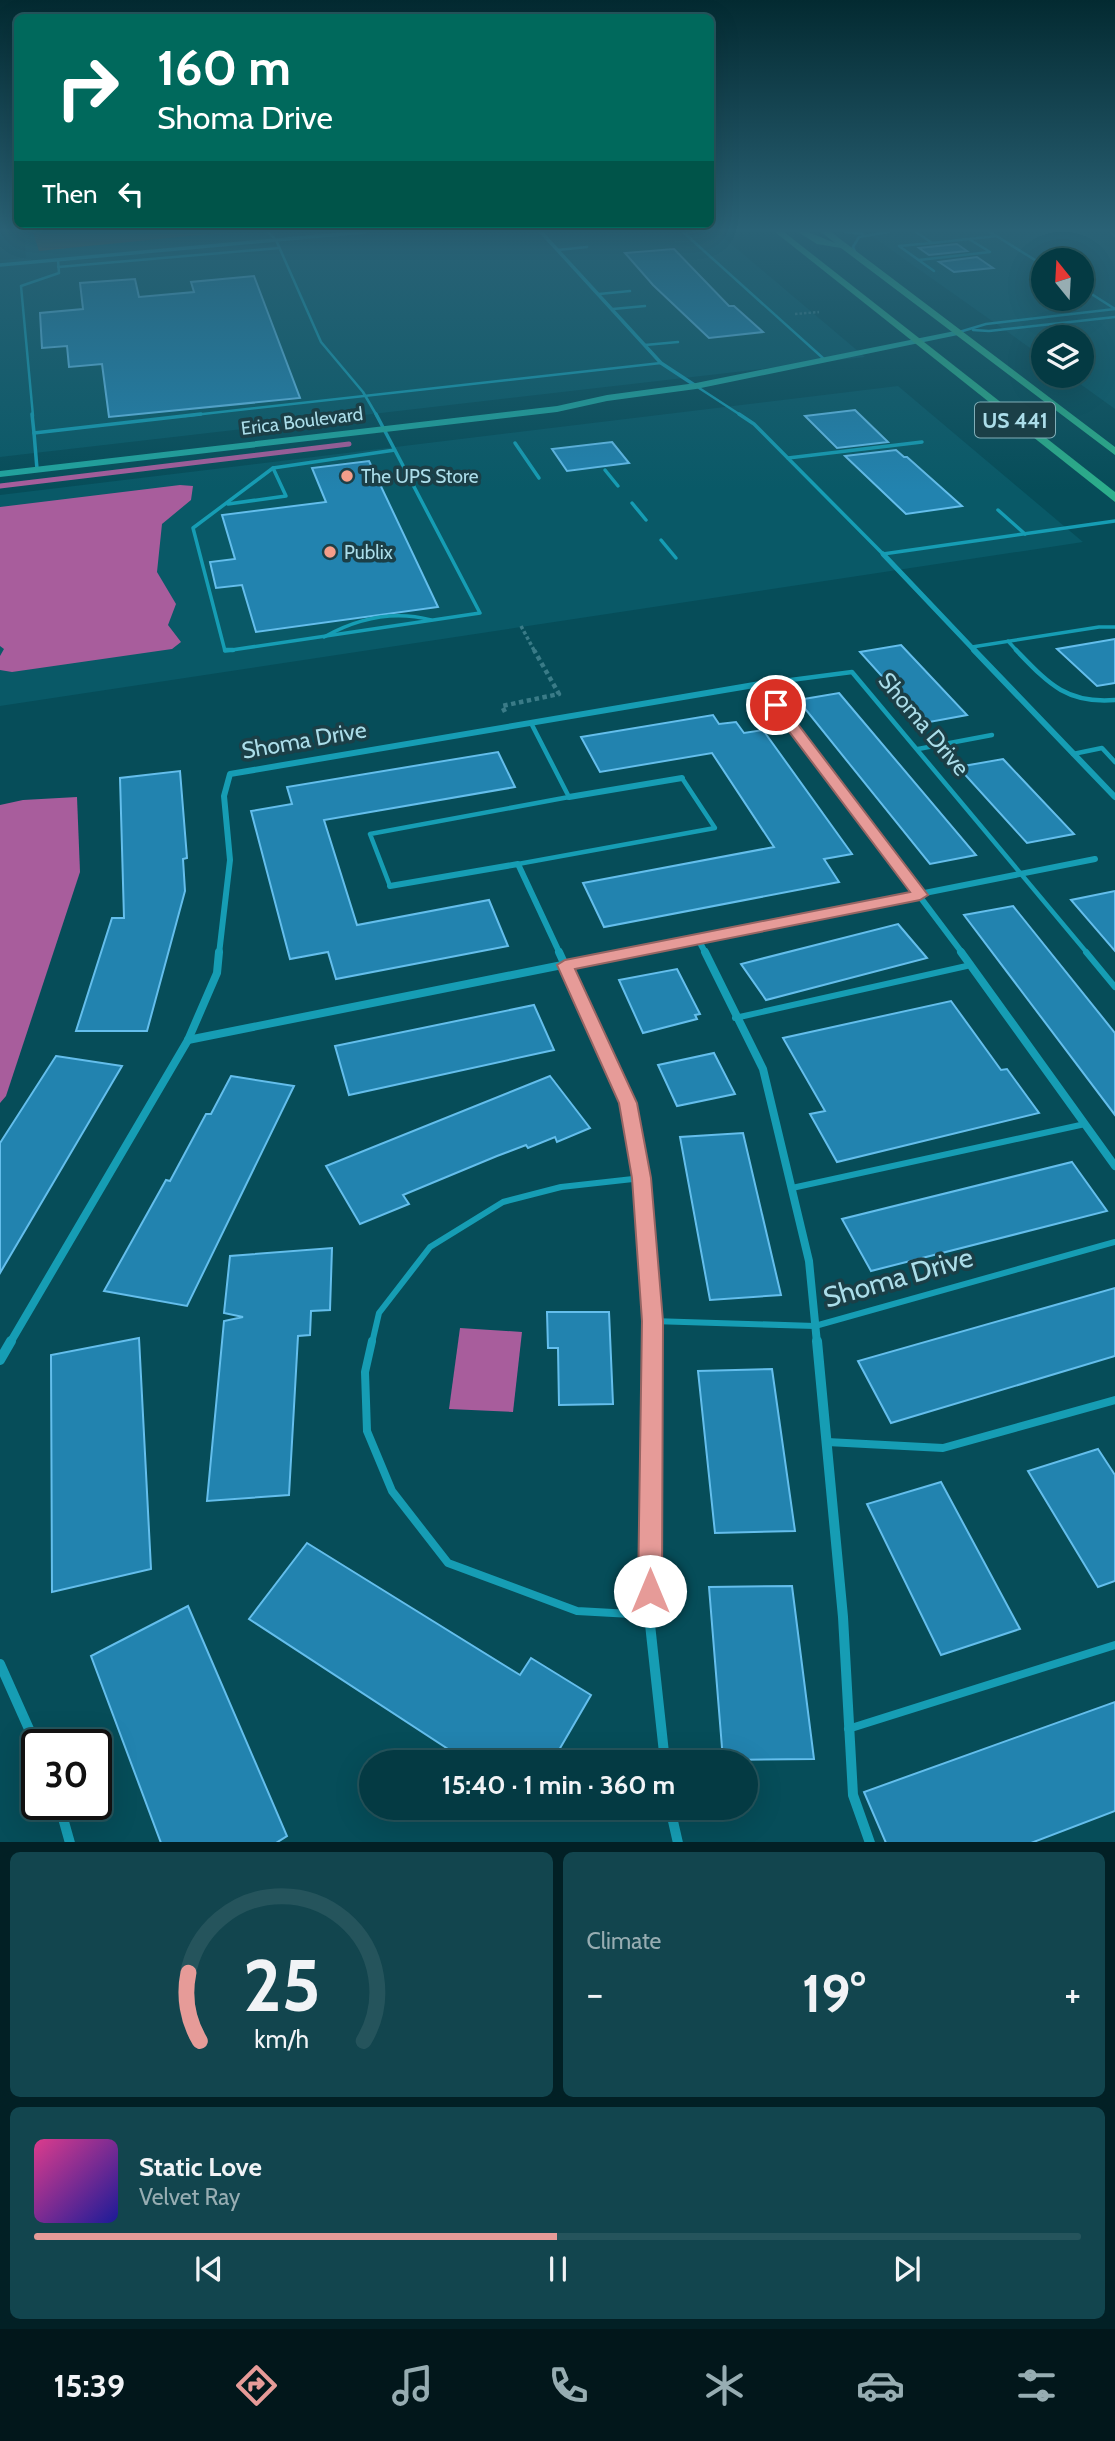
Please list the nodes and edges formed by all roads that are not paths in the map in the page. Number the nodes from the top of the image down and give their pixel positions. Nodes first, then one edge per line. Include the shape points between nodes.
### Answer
1 (24, 318) edge
2 (311, 318) edge
3 (621, 318) edge
4 (778, 318) edge
5 (887, 318) edge
6 (936, 318) edge
7 (1038, 318) edge
8 (1106, 318) edge
9 (970, 330) junction
10 (955, 333) junction
11 (916, 341) junction
12 (678, 342) dead end
13 (645, 345) junction
14 (824, 359) junction
15 (661, 363) junction
16 (696, 386) junction
17 (367, 397) junction
18 (381, 425) junction
19 (34, 433) junction
20 (922, 442) dead end
21 (515, 443) dead end
22 (395, 450) junction
23 (1115, 452) edge
24 (788, 458) junction
25 (0, 464) edge
26 (37, 464) junction
27 (273, 468) junction
28 (605, 470) dead end
29 (0, 474) edge
30 (539, 478) dead end
31 (618, 486) dead end
32 (1115, 498) edge
33 (632, 503) dead end
34 (224, 505) junction
35 (999, 510) dead end
36 (646, 520) dead end
37 (1115, 521) edge
38 (1025, 534) junction
39 (661, 540) dead end
40 (883, 554) junction
41 (677, 558) dead end
42 (480, 613) joint
43 (435, 621) junction
44 (1115, 627) edge
45 (321, 638) junction
46 (1008, 641) junction
47 (972, 647) junction
48 (760, 684) junction
49 (1115, 699) edge
50 (531, 723) junction
51 (992, 735) dead end
52 (1102, 748) joint
53 (918, 749) junction
54 (1073, 754) junction
55 (1115, 762) edge
56 (682, 778) joint
57 (569, 797) junction
58 (1115, 797) edge
59 (1096, 859) dead end
60 (518, 863) junction
61 (1022, 875) junction
62 (390, 886) joint
63 (920, 895) junction
64 (698, 939) junction
65 (565, 965) junction
66 (971, 965) junction
67 (1115, 987) edge
68 (735, 1018) junction
69 (188, 1040) junction
70 (1085, 1124) junction
71 (1115, 1166) edge
72 (642, 1178) junction
73 (792, 1188) junction
74 (1115, 1242) edge
75 (652, 1321) junction
76 (815, 1326) junction
77 (0, 1360) edge
78 (1115, 1401) edge
79 (827, 1442) junction
80 (649, 1615) junction
81 (1115, 1645) edge
82 (0, 1664) edge
83 (29, 1729) edge
84 (848, 1729) junction
85 (664, 1750) edge
86 (64, 1820) edge
87 (673, 1820) edge
88 (70, 1842) edge
89 (678, 1842) edge
90 (870, 1842) edge

1 - 19 lane
2 - 17 lane via 323,345
3 - 13 street
4 - 14 lane
5 - 11 main road, US 441
6 - 10 main road, US 441
7 - 9 lane
8 - 9 lane
9 - 10 lane
10 - 11 street, Erica Boulevard
10 - 23 main road, US 441
11 - 14 street, Erica Boulevard
11 - 32 main road, US 441
12 - 13 lane
13 - 15 street
14 - 16 street, Erica Boulevard
15 - 16 street
15 - 17 lane
16 - 18 street, Erica Boulevard via 607,398 552,399
16 - 24 lane via 754,424
17 - 18 lane
17 - 19 lane
18 - 22 lane
18 - 26 street, Erica Boulevard
19 - 26 lane
20 - 24 lane
21 - 30 lane
22 - 27 lane
22 - 42 lane
24 - 40 lane
25 - 26 street, Erica Boulevard
26 - 29 street, Erica Boulevard
27 - 34 lane
27 - 34 lane via 286,496
28 - 31 lane
33 - 36 lane
34 - 45 lane via 193,528 225,651
35 - 38 lane
37 - 38 lane
38 - 40 lane
39 - 41 lane
40 - 47 street
42 - 43 lane
43 - 45 lane
43 - 45 lane via 412,614 383,617 348,623
44 - 46 lane
46 - 47 lane
46 - 49 lane via 1061,693 1081,701
47 - 54 street
48 - 50 street, Shoma Drive
48 - 53 lane, Shoma Drive via 852,672
48 - 63 street
50 - 57 lane
50 - 69 street, Shoma Drive via 230,774 224,796 230,860 217,973
51 - 53 lane
52 - 54 lane
52 - 55 lane
53 - 61 lane, Shoma Drive
54 - 58 street
56 - 57 street
56 - 60 lane via 715,828
57 - 62 lane via 370,834
59 - 61 street
60 - 62 street
60 - 65 street
61 - 63 street
61 - 67 lane, Shoma Drive
63 - 64 street
63 - 66 street
64 - 65 street
64 - 68 street, Shoma Drive
65 - 69 street
65 - 72 street via 628,1103
66 - 68 lane
66 - 70 street
68 - 73 street, Shoma Drive via 763,1069
69 - 77 street, Shoma Drive
70 - 71 street
70 - 73 lane
72 - 75 street
72 - 80 lane via 561,1187 503,1202 430,1247 379,1313 365,1372 367,1431 392,1491 448,1563 577,1611
73 - 76 street, Shoma Drive via 809,1261
74 - 76 lane, Shoma Drive
75 - 76 lane, Shoma Drive
75 - 80 street
76 - 79 street, Shoma Drive
78 - 79 lane via 943,1448
79 - 84 street, Shoma Drive
80 - 85 street
81 - 84 lane
82 - 83 street
84 - 90 street, Shoma Drive via 853,1795
86 - 88 street
87 - 89 street

